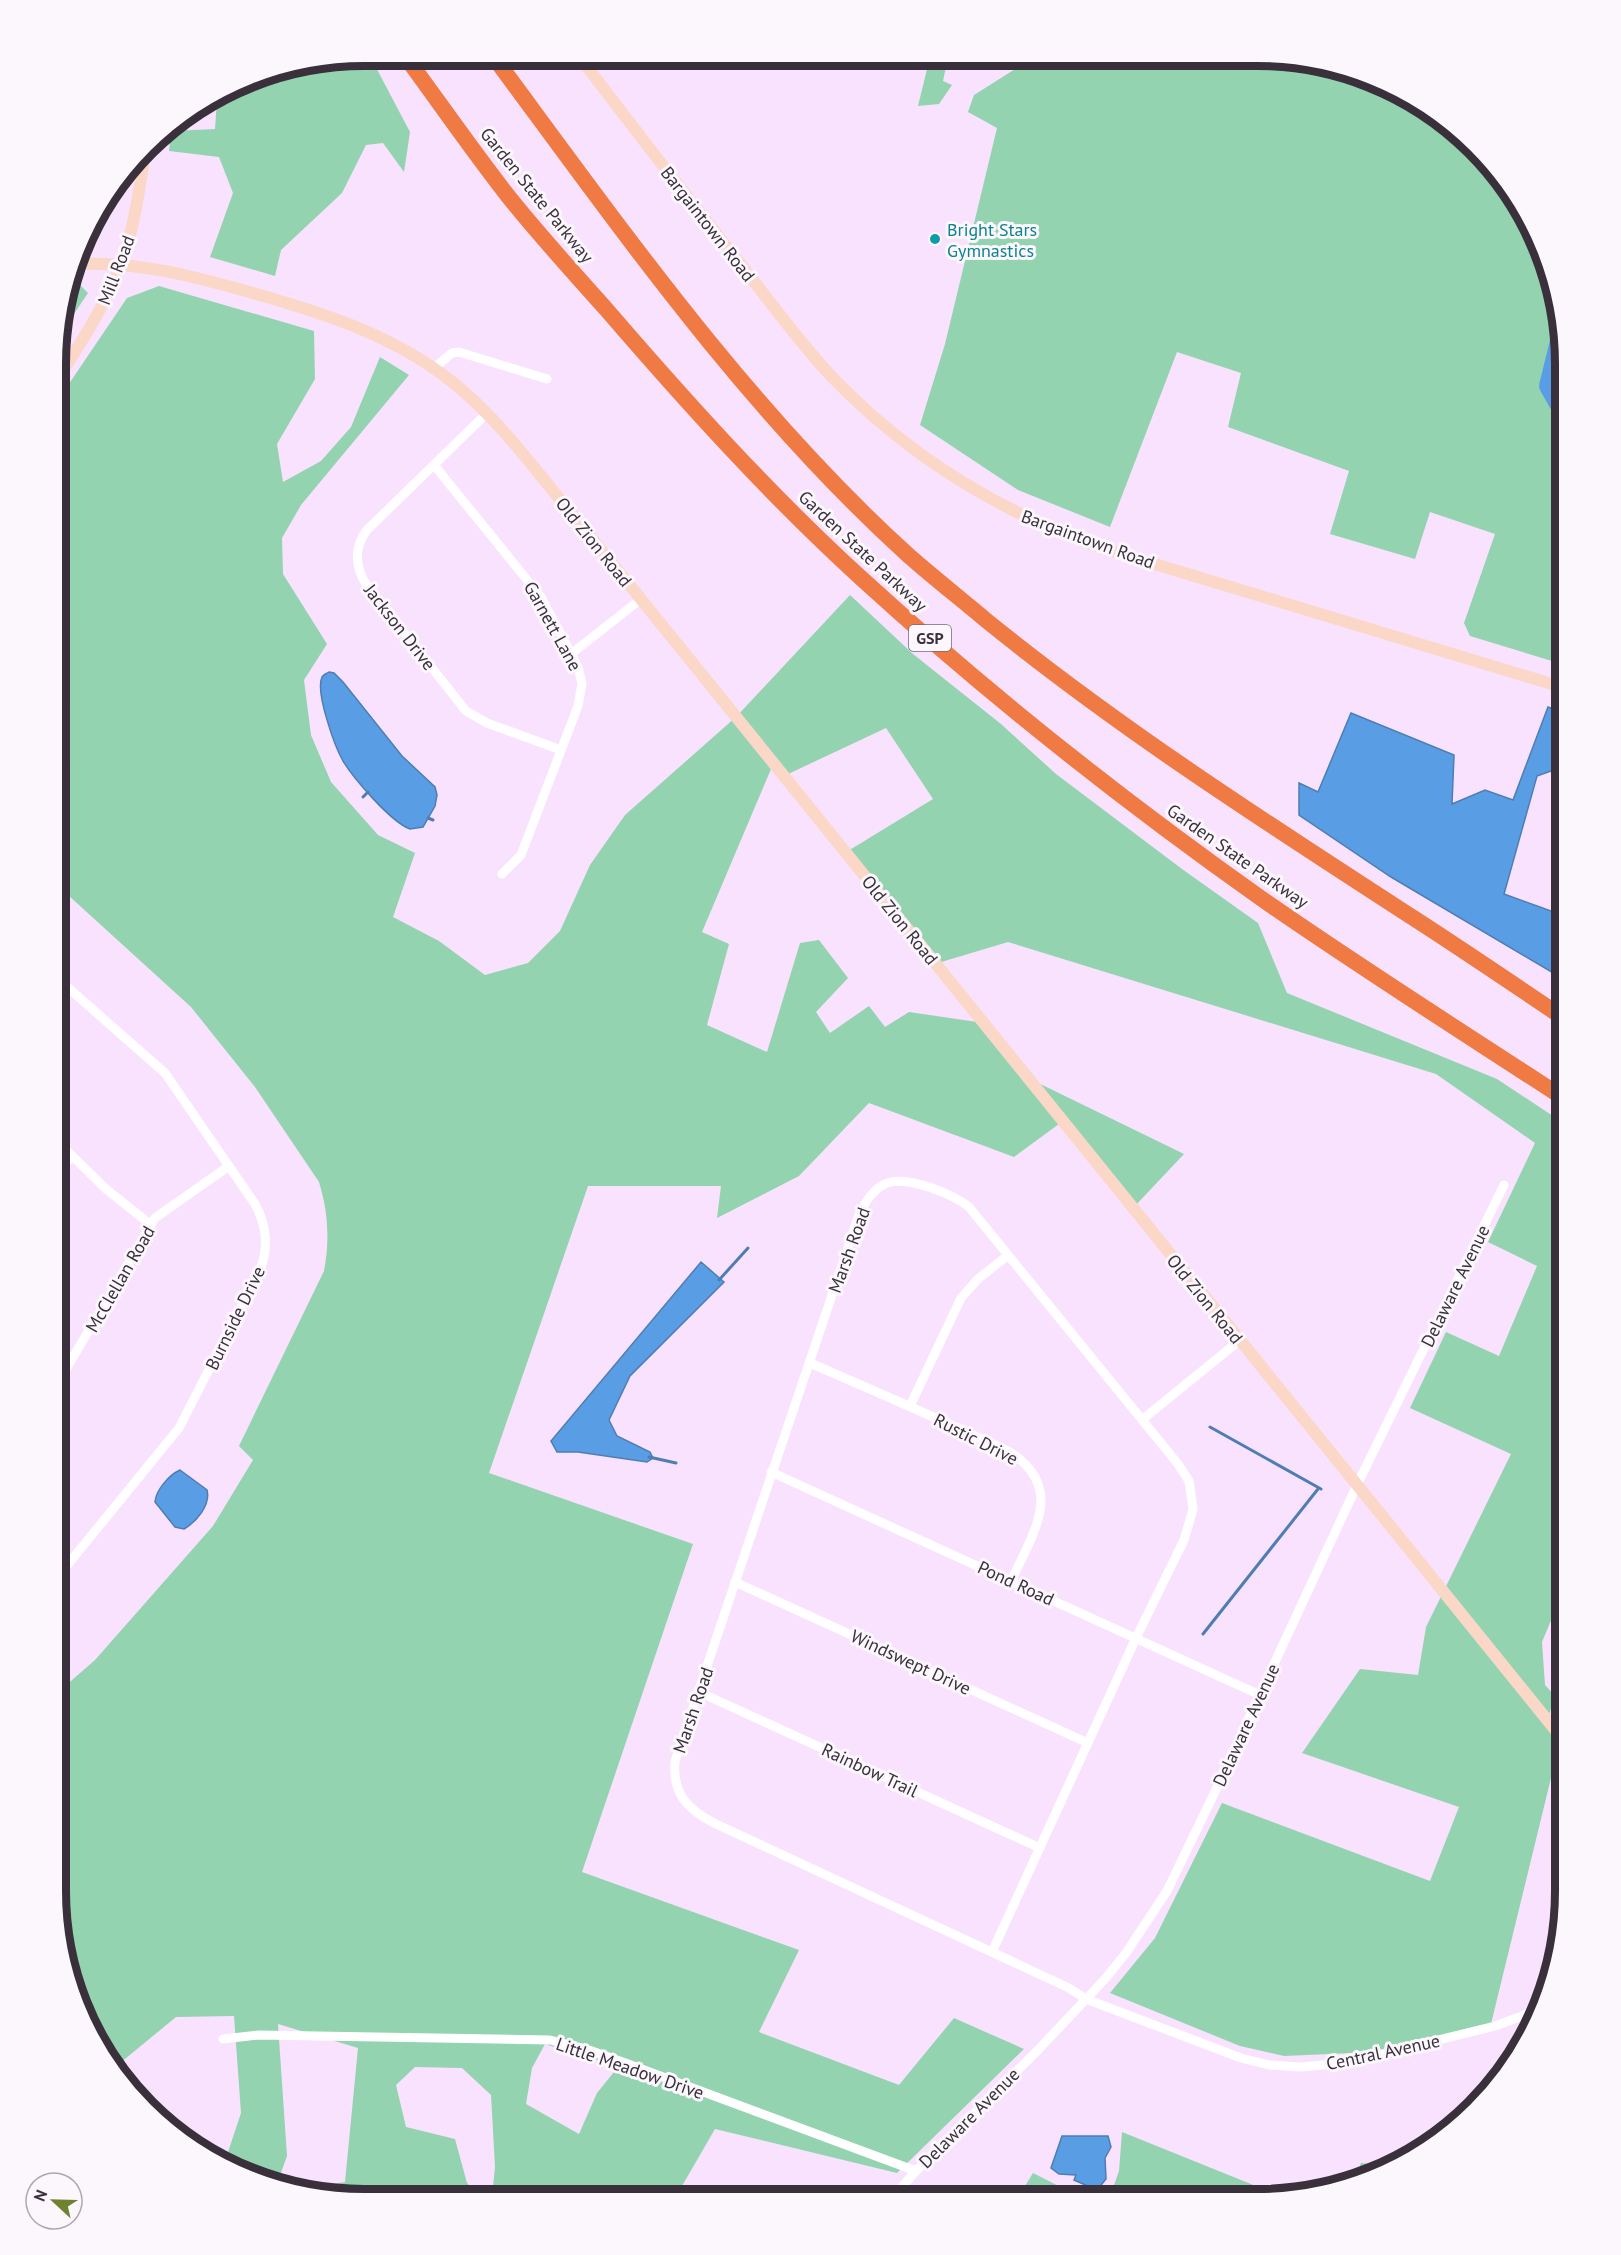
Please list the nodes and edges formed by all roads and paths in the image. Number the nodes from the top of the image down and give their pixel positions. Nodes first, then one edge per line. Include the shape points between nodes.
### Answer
1 (412, 66) edge
2 (500, 66) edge
3 (587, 66) edge
4 (143, 164) edge
5 (83, 264) edge
6 (120, 266) junction
7 (66, 366) edge
8 (433, 369) junction
9 (547, 379) dead end
10 (487, 413) junction
11 (434, 465) junction
12 (641, 599) junction
13 (571, 654) junction
14 (1555, 685) edge
15 (561, 750) junction
16 (502, 874) dead end
17 (66, 986) edge
18 (1555, 1012) edge
19 (1555, 1092) edge
20 (66, 1150) edge
21 (72, 1156) junction
22 (66, 1163) edge
23 (229, 1166) junction
24 (1504, 1185) dead end
25 (150, 1224) junction
26 (1007, 1256) junction
27 (1239, 1341) junction
28 (810, 1363) junction
29 (66, 1369) edge
30 (910, 1406) junction
31 (1143, 1419) junction
32 (771, 1472) junction
33 (1357, 1485) junction
34 (66, 1567) edge
35 (1011, 1581) junction
36 (735, 1582) junction
37 (1136, 1638) junction
38 (699, 1692) junction
39 (1260, 1695) junction
40 (1555, 1730) edge
41 (1088, 1743) junction
42 (1040, 1848) junction
43 (992, 1952) junction
44 (1086, 1999) junction
45 (1529, 2013) edge
46 (223, 2038) dead end
47 (916, 2171) junction
48 (901, 2189) edge

1 - 19 highway, Garden State Parkway / GSP via 509,197 634,342 746,465 864,581 993,693 1166,829 1266,901
2 - 18 highway, Garden State Parkway / GSP via 632,243 747,388 804,453 910,557 1047,670 1128,729
3 - 14 street, Bargaintown Road via 831,376 890,431 969,487 1036,522 1102,548
4 - 6 street, Mill Road via 135,215
5 - 6 street, Old Zion Road
6 - 7 street, Mill Road via 96,319
6 - 8 street, Old Zion Road via 189,275 327,315 376,335
8 - 9 street via 459,352
8 - 10 street, Old Zion Road
10 - 11 street, Jackson Drive
10 - 12 street, Old Zion Road
11 - 13 street, Garnett Lane via 535,586
11 - 15 street, Jackson Drive via 364,534 357,558 360,574 466,711
12 - 13 street
12 - 27 street, Old Zion Road
13 - 15 street, Garnett Lane via 580,672 582,689
15 - 16 street, Garnett Lane via 521,855
17 - 23 street, Burnside Drive via 165,1073
20 - 21 street
21 - 22 street
21 - 25 street
23 - 25 street, McClellan Road
23 - 34 street, Burnside Drive via 263,1223 266,1245 260,1270 179,1428
24 - 33 street, Delaware Avenue
25 - 29 street, McClellan Road
26 - 28 street, Marsh Road via 969,1207 955,1197 903,1180 882,1185 871,1194 859,1215
26 - 30 street via 978,1278 961,1298
26 - 31 street, Marsh Road
27 - 31 street
27 - 33 street, Old Zion Road
28 - 30 street, Rustic Drive
28 - 32 street, Marsh Road
30 - 35 street, Rustic Drive via 1003,1450 1024,1462 1035,1477 1041,1507
31 - 37 street, Marsh Road via 1189,1481 1193,1509 1184,1540
32 - 35 street, Pond Road
32 - 36 street, Marsh Road
33 - 39 street, Delaware Avenue
33 - 40 street, Old Zion Road
35 - 37 street, Pond Road
36 - 38 street, Marsh Road
36 - 41 street, Windswept Drive
37 - 39 street, Pond Road
37 - 41 street, Marsh Road
38 - 42 street, Rainbow Trail
38 - 43 street, Marsh Road via 674,1773 680,1794 696,1813
39 - 44 street, Delaware Avenue via 1167,1891 1126,1953
41 - 42 street, Marsh Road
42 - 43 street, Marsh Road
43 - 44 street, Marsh Road
44 - 45 street, Central Avenue via 1241,2058 1300,2067 1345,2063 1495,2026
44 - 47 street, Delaware Avenue
46 - 47 street, Little Meadow Drive via 259,2035 550,2040 589,2050
47 - 48 street, Delaware Avenue

